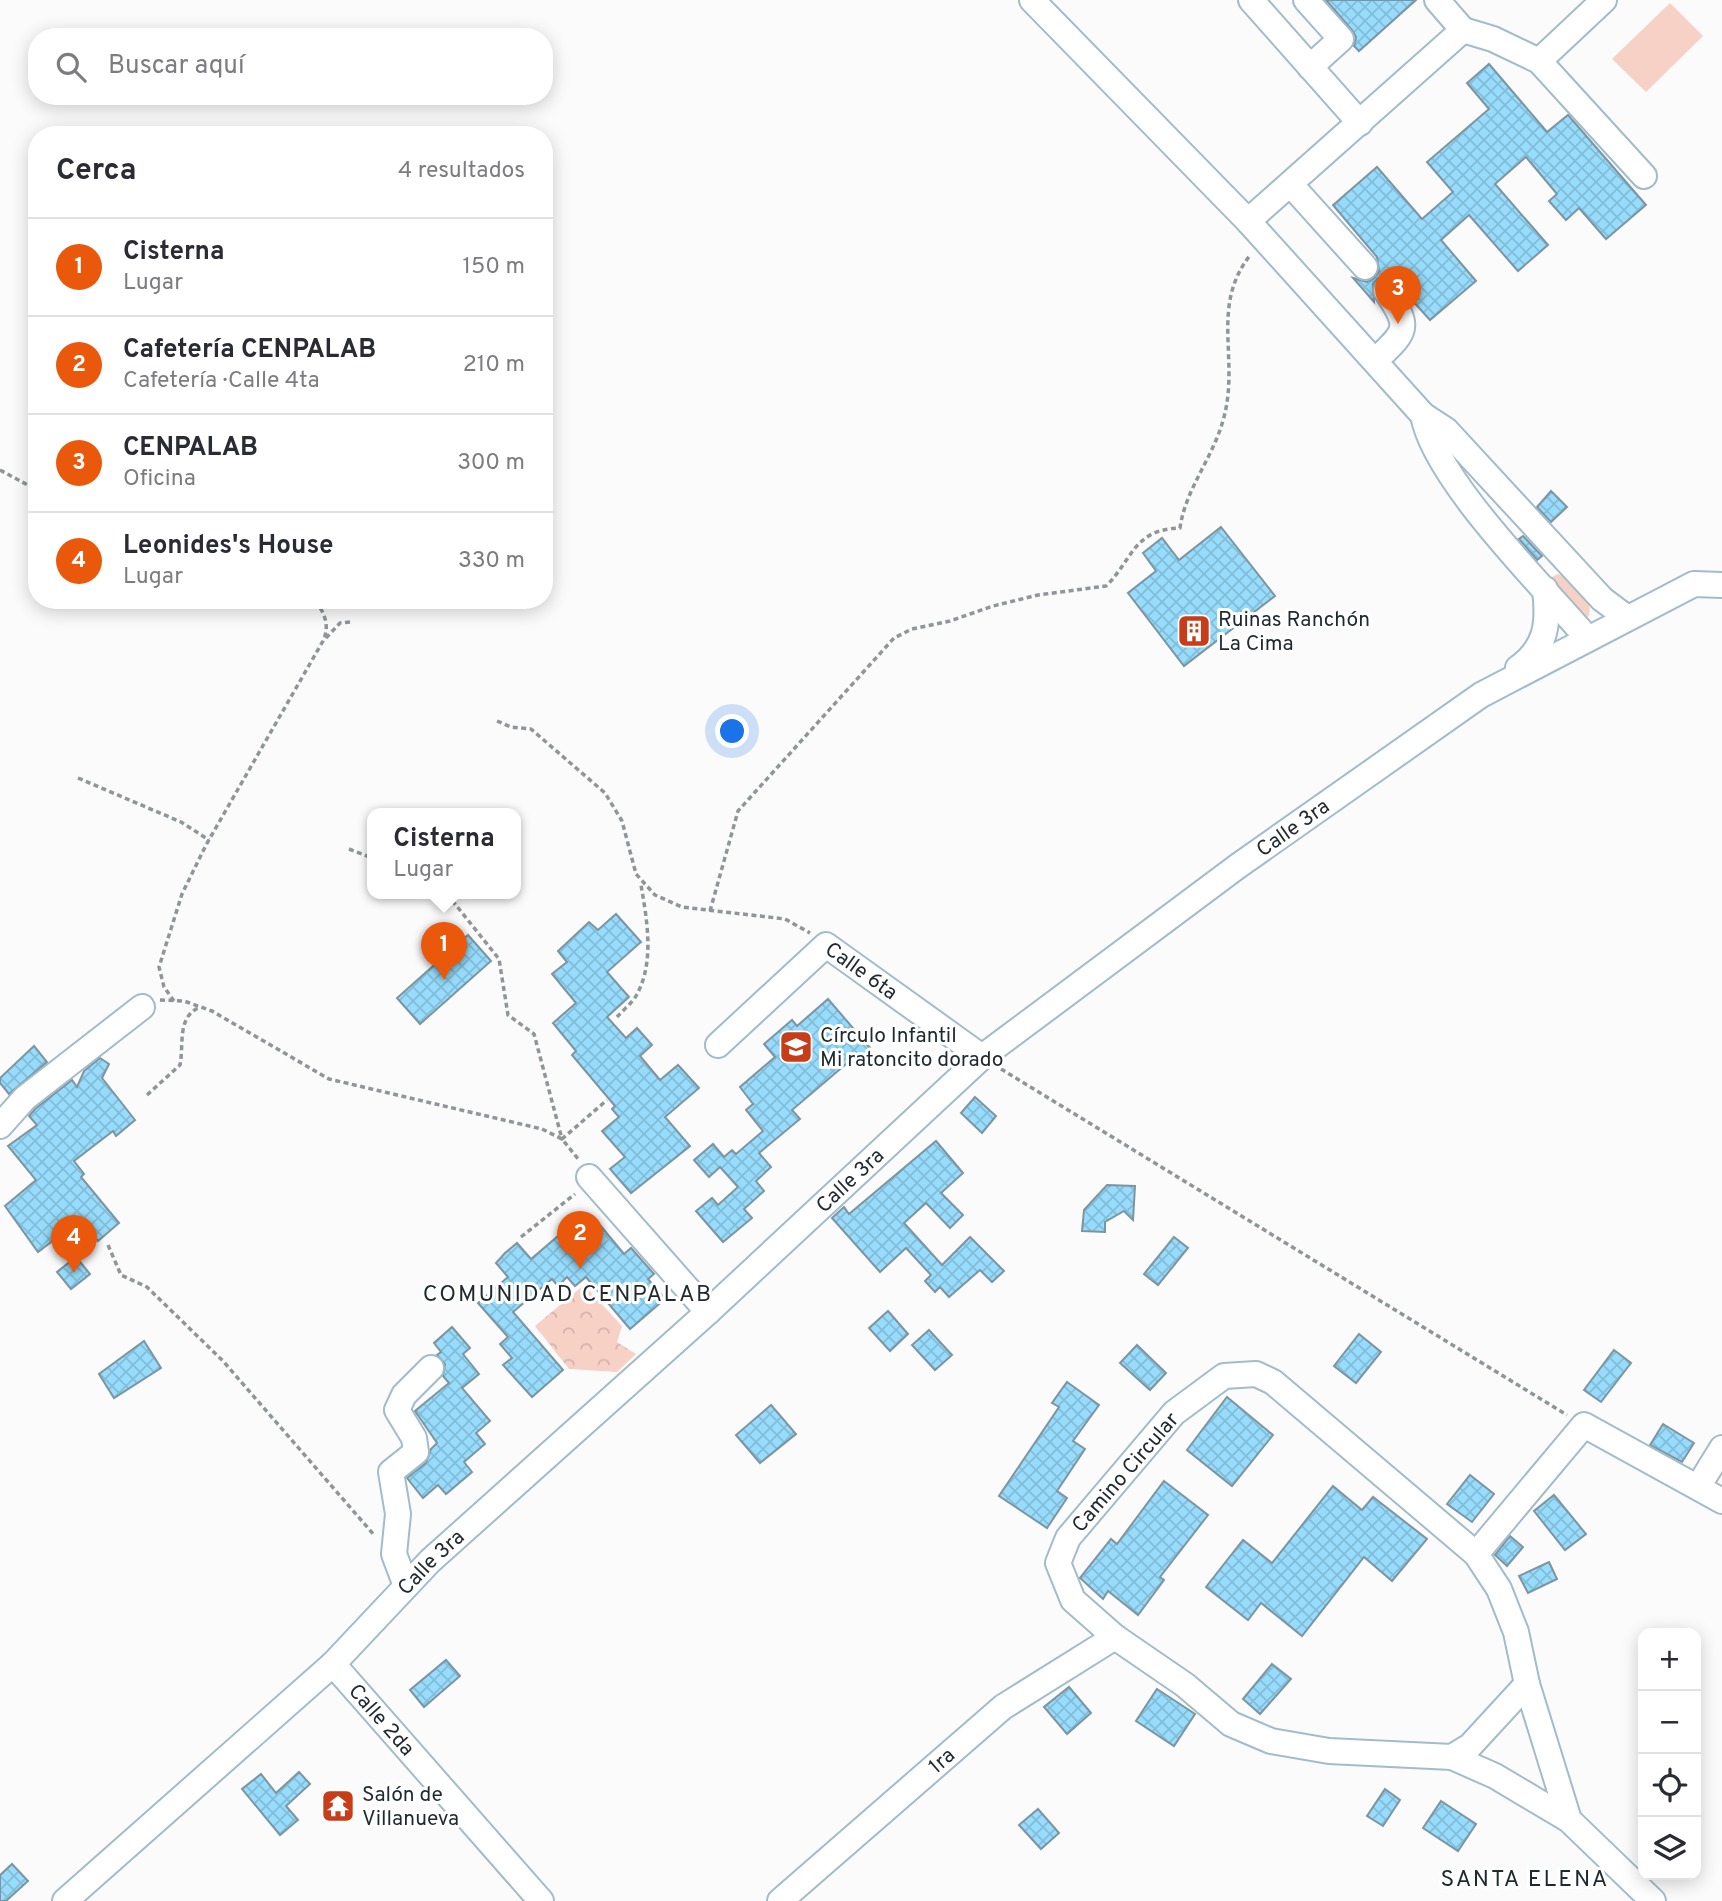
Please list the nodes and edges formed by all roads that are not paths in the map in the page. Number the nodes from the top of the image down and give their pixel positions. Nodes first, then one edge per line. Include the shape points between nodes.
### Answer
1 (1032, 0) edge
2 (1251, 0) edge
3 (1306, 0) edge
4 (1437, 0) edge
5 (1604, 0) edge
6 (1463, 30) junction
7 (1539, 61) junction
8 (1310, 67) junction
9 (1360, 123) junction
10 (1644, 176) dead end
11 (1292, 186) junction
12 (1248, 221) junction
13 (1365, 267) dead end
14 (1386, 291) dead end
15 (1375, 361) junction
16 (1423, 415) junction
17 (1504, 494) junction
18 (1480, 515) junction
19 (1722, 568) edge
20 (1694, 584) junction
21 (1722, 585) edge
22 (1545, 589) junction
23 (1626, 617) junction
24 (1588, 639) junction
25 (1481, 695) junction
26 (142, 1007) road end
27 (718, 1045) dead end
28 (982, 1057) junction
29 (0, 1126) edge
30 (596, 1184) road end
31 (708, 1312) junction
32 (430, 1368) dead end
33 (1722, 1448) edge
34 (1698, 1487) junction
35 (1722, 1501) edge
36 (1476, 1554) junction
37 (406, 1586) junction
38 (1115, 1637) junction
39 (333, 1664) junction
40 (1527, 1684) junction
41 (1452, 1757) junction
42 (1569, 1820) junction
43 (65, 1901) edge
44 (541, 1901) edge
45 (780, 1901) edge
46 (1654, 1901) edge

1 - 12 street
2 - 8 street
3 - 8 street via 1341,39
4 - 6 street
5 - 7 street
6 - 7 street
6 - 9 street
7 - 10 street
8 - 9 street
9 - 11 street
11 - 12 street
11 - 13 street
12 - 15 street
14 - 15 street via 1402,314 1403,326
15 - 16 street
16 - 17 street via 1446,430
16 - 18 street via 1432,443
17 - 18 street
17 - 23 street via 1602,599
18 - 22 street
19 - 20 street
20 - 21 street, Calle 3ra
20 - 23 street, Calle 3ra
22 - 24 street
22 - 25 street via 1548,625 1540,648
23 - 24 street, Calle 3ra
24 - 25 street, Calle 3ra
25 - 28 street, Calle 3ra via 1238,866
26 - 29 street via 24,1098
27 - 28 street, Calle 6ta via 826,945
28 - 31 street, Calle 3ra
30 - 31 street
31 - 37 street, Calle 3ra
32 - 37 street via 404,1395 397,1410 414,1438 416,1452 391,1472 398,1514 394,1554
33 - 34 street
34 - 35 street
34 - 36 street via 1584,1425
36 - 38 street, Camino Circular via 1273,1382 1256,1374 1224,1376 1174,1413 1068,1538 1058,1563 1063,1581 1073,1600
36 - 40 street, Camino Circular via 1516,1632
37 - 39 street, Calle 3ra
38 - 41 street, Camino Circular via 1185,1685 1231,1724 1271,1741 1329,1751
38 - 45 street, 1ra via 1003,1707
39 - 43 street, Calle 3ra
39 - 44 street, Calle 2da
40 - 41 street via 1470,1746
40 - 42 street, Camino Circular
41 - 42 street, Camino Circular via 1495,1776
42 - 46 street

